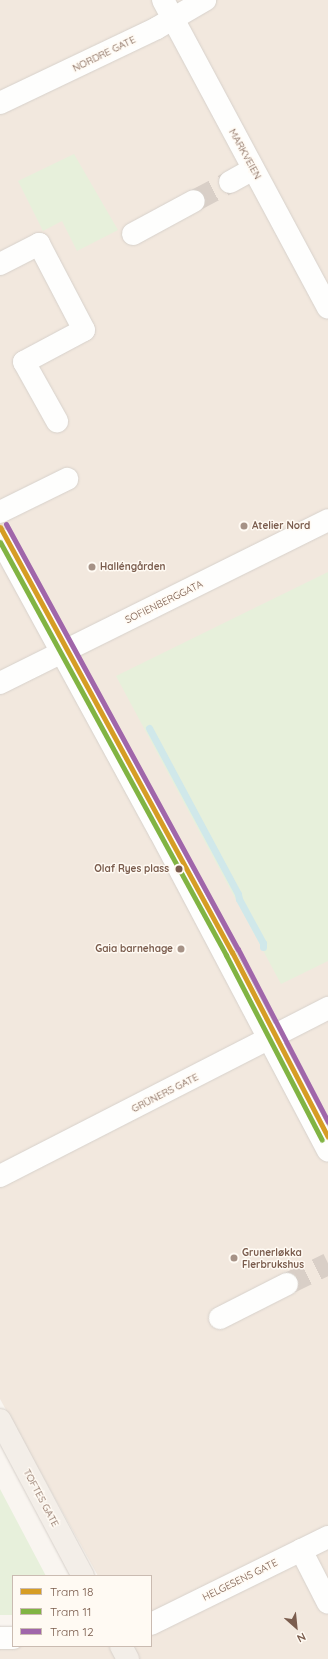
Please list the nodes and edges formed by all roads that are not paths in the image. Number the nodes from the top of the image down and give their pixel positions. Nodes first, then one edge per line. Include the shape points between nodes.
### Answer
1 (205, 0) edge
2 (167, 9) edge
3 (0, 104) edge
4 (253, 170) junction
5 (230, 182) tunnel mouth
6 (194, 201) tunnel mouth
7 (132, 234) dead end
8 (0, 264) edge
9 (328, 308) edge
10 (57, 420) dead end
11 (67, 479) dead end
12 (0, 512) edge
13 (328, 520) edge
14 (0, 539) edge
15 (61, 653) junction
16 (0, 683) edge
17 (328, 1008) edge
18 (270, 1039) junction
19 (328, 1150) edge
20 (0, 1176) edge
21 (287, 1284) tunnel mouth
22 (220, 1318) dead end
23 (0, 1420) edge
24 (328, 1537) edge
25 (301, 1550) junction
26 (82, 1575) edge
27 (328, 1603) edge
28 (152, 1624) edge
29 (0, 1638) edge
30 (12, 1638) edge
31 (122, 1647) edge
32 (128, 1659) edge

1 - 2 street, NORDRE GATE
2 - 3 street, NORDRE GATE via 157,28
2 - 4 street, MARKVEIEN
4 - 5 street
4 - 9 street, MARKVEIEN
6 - 7 street
8 - 10 street via 39,244 84,330 24,362
11 - 12 street
13 - 15 street, SOFIENBERGGATA
14 - 15 street
15 - 16 street, SOFIENBERGGATA
15 - 18 street
17 - 18 street, GRÜNERS GATE
18 - 19 street
18 - 20 street, GRÜNERS GATE
21 - 22 street
23 - 26 main road, TOFTES GATE
24 - 25 street, HELGESENS GATE
25 - 27 street
25 - 28 street, HELGESENS GATE
29 - 30 street
31 - 32 main road

